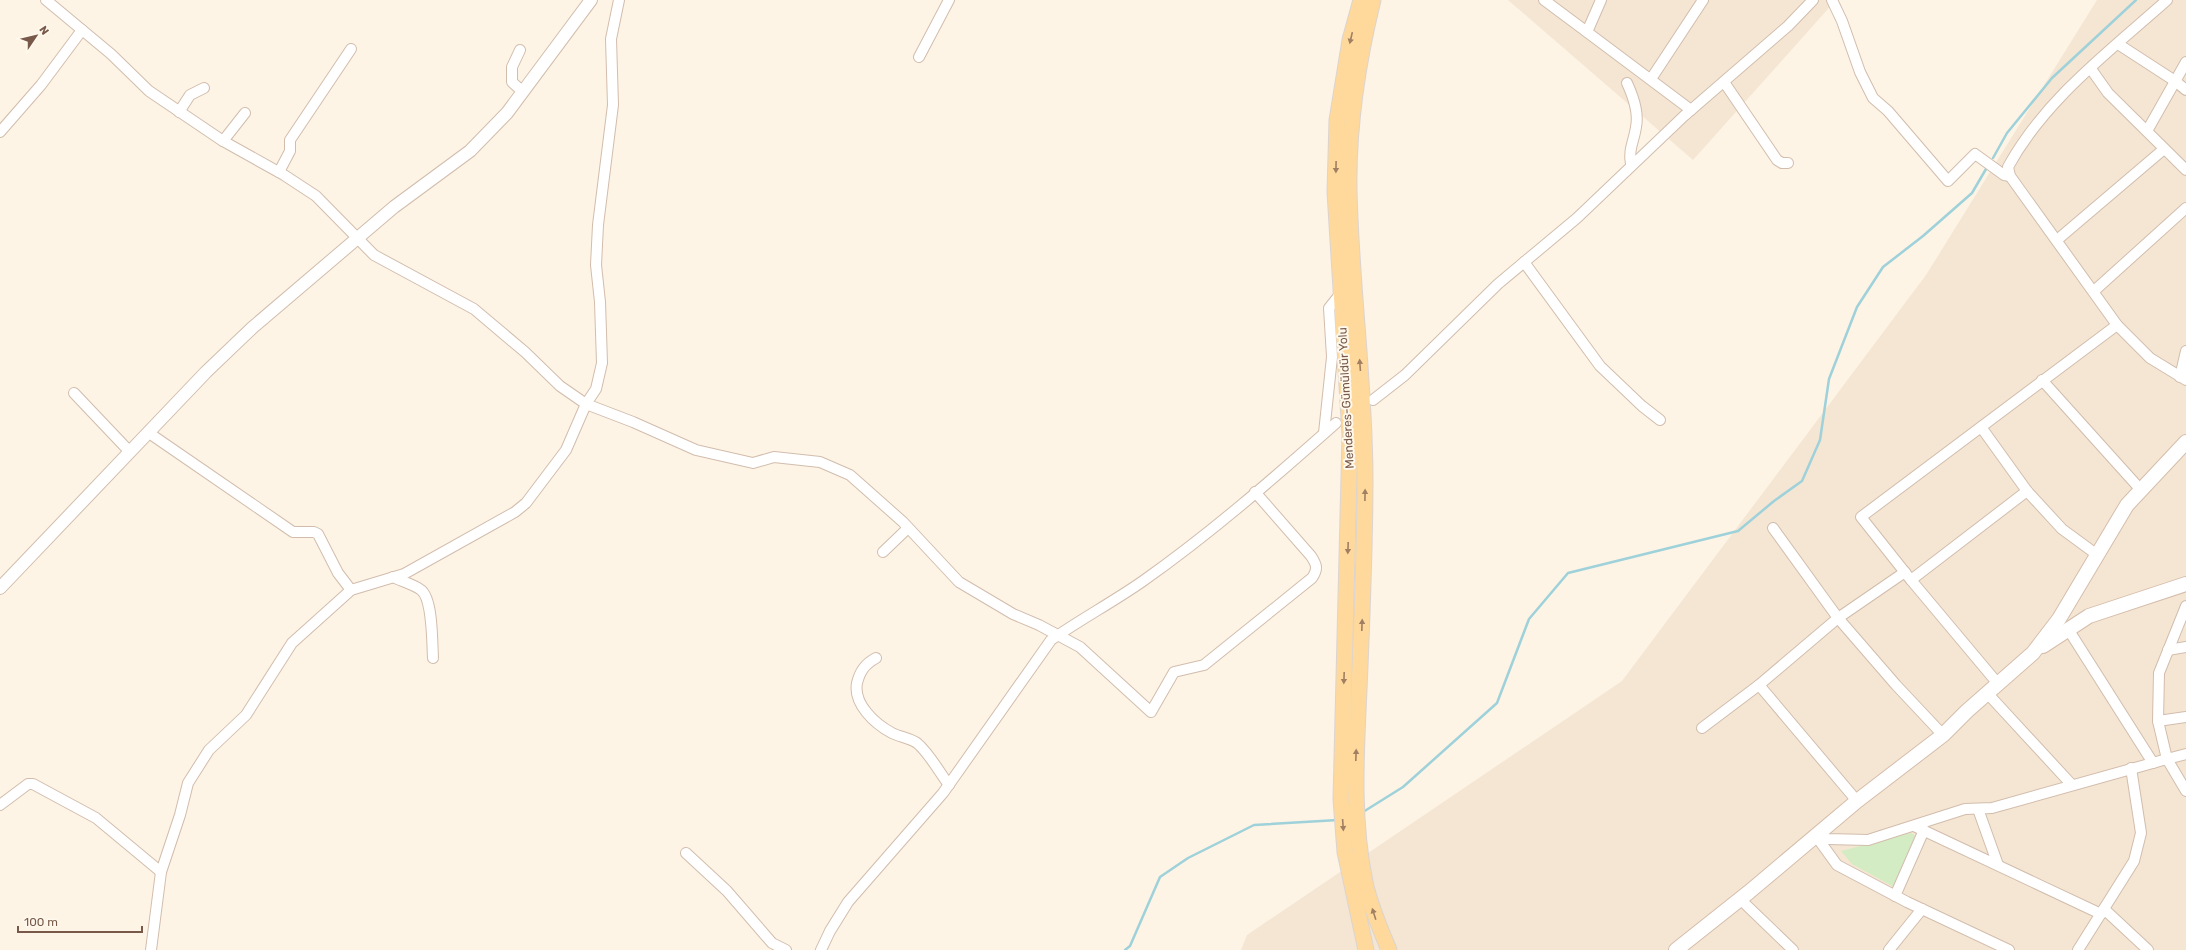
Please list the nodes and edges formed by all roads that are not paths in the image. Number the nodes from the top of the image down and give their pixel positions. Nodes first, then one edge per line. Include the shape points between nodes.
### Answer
1 (46, 0) edge
2 (591, 0) edge
3 (619, 0) edge
4 (949, 0) edge
5 (1361, 0) edge
6 (1373, 0) edge
7 (1544, 0) edge
8 (1602, 0) edge
9 (1703, 0) edge
10 (1813, 0) edge
11 (1832, 0) edge
12 (2168, 0) edge
13 (82, 30) junction
14 (1587, 32) junction
15 (2118, 44) junction
16 (350, 48) dead end
17 (520, 50) dead end
18 (918, 57) dead end
19 (2186, 62) edge
20 (2091, 69) junction
21 (1651, 78) junction
22 (2175, 81) junction
23 (1724, 82) junction
24 (1627, 83) dead end
25 (204, 88) dead end
26 (2186, 90) edge
27 (523, 92) junction
28 (1691, 110) junction
29 (179, 112) junction
30 (245, 113) dead end
31 (2147, 131) junction
32 (0, 132) edge
33 (223, 141) junction
34 (2164, 149) junction
35 (1788, 163) dead end
36 (1631, 164) junction
37 (2186, 170) edge
38 (279, 172) junction
39 (2010, 176) junction
40 (2186, 208) edge
41 (357, 238) junction
42 (2057, 240) junction
43 (1524, 262) junction
44 (2094, 291) junction
45 (1341, 293) junction
46 (2117, 325) junction
47 (2186, 351) edge
48 (2183, 379) edge
49 (2042, 380) junction
50 (74, 394) dead end
51 (1373, 400) dead end
52 (586, 404) junction
53 (1660, 420) dead end
54 (1336, 423) dead end
55 (1981, 427) junction
56 (149, 433) junction
57 (1324, 433) junction
58 (2186, 442) edge
59 (130, 452) junction
60 (2141, 490) junction
61 (2027, 491) junction
62 (1255, 492) junction
63 (908, 528) junction
64 (1773, 528) dead end
65 (883, 552) dead end
66 (2096, 554) junction
67 (1908, 576) junction
68 (393, 577) junction
69 (3, 583) edge
70 (2186, 584) edge
71 (351, 590) junction
72 (2186, 606) edge
73 (1838, 618) junction
74 (2068, 629) junction
75 (1059, 635) junction
76 (2186, 647) edge
77 (2168, 650) junction
78 (2033, 653) junction
79 (433, 658) dead end
80 (876, 658) dead end
81 (1759, 685) junction
82 (1999, 685) junction
83 (1988, 694) junction
84 (2186, 717) edge
85 (2158, 721) junction
86 (1702, 728) dead end
87 (1943, 735) junction
88 (2186, 754) edge
89 (2167, 759) junction
90 (2153, 763) junction
91 (2131, 768) junction
92 (949, 785) junction
93 (2072, 785) junction
94 (2186, 791) edge
95 (1857, 801) junction
96 (0, 805) edge
97 (1978, 809) junction
98 (1914, 826) junction
99 (1924, 830) junction
100 (1816, 836) junction
101 (1352, 849) junction
102 (686, 853) dead end
103 (1998, 865) junction
104 (161, 872) junction
105 (1895, 896) junction
106 (1740, 899) junction
107 (1922, 909) junction
108 (2102, 912) junction
109 (151, 950) edge
110 (786, 950) edge
111 (821, 950) edge
112 (1366, 950) edge
113 (1389, 950) edge
114 (1676, 950) edge
115 (1793, 950) edge
116 (1889, 950) edge
117 (2009, 950) edge
118 (2078, 950) edge
119 (2148, 950) edge

1 - 13 street
2 - 27 street
3 - 52 street via 611,39 613,105 598,225 596,265 602,363 596,389
4 - 18 street
5 -> 45 main road, Menderes-Gümüldür Yolu via 1350,40 1337,120 1335,192
101 -> 6 main road, Menderes-Gümüldür Yolu via 1357,794 1365,478 1349,190 1351,130 1364,41
7 - 14 street
8 - 14 street
9 - 21 street
10 - 23 street via 1788,26
11 - 39 street via 1873,98 1888,111 1948,180 1975,154 2004,175
12 - 15 street
13 - 29 street via 149,91
13 - 32 street via 41,85
14 - 21 street
15 - 20 street
15 - 22 street
16 - 38 street via 290,140 290,150
17 - 27 street via 512,67 512,82
19 - 22 street
20 - 31 street via 2108,92
20 - 39 street via 2050,106 2008,167
21 - 28 street
22 - 26 street
22 - 31 street
23 - 28 street
23 - 35 street via 1777,160
24 - 36 street via 1633,97 1637,126 1629,155
25 - 29 street via 190,95
27 - 41 street via 507,113 470,151 394,206
28 - 36 street
29 - 33 street
30 - 33 street
31 - 34 street
33 - 38 street
34 - 37 street
34 - 42 street
36 - 43 street via 1577,218
38 - 41 street via 316,196
39 - 42 street
40 - 44 street
41 - 52 street via 374,255 474,309 560,386
41 - 56 street via 252,328 206,372
42 - 44 street
43 - 51 street via 1405,375
43 - 53 street via 1600,366
44 - 46 street
45 - 57 street via 1328,308 1332,357
45 -> 101 main road, Menderes-Gümüldür Yolu via 1349,400 1350,465 1341,799
46 - 48 street via 2150,358
46 - 49 street
47 - 48 street
49 - 55 street
49 - 60 street
50 - 59 street
52 - 63 street via 696,450 725,458 753,463 774,457 820,462 850,475
52 - 68 street via 566,450 526,503 516,512 404,574
54 - 57 street
55 - 61 street
55 - 67 street via 1861,517
56 - 59 street
56 - 71 street via 293,532 318,534 338,573
57 - 62 street
58 - 60 main road
59 - 69 street
60 - 66 main road via 2127,505
61 - 66 street via 2062,529
61 - 67 street
62 - 75 street via 1211,531 1150,576
62 - 75 street via 1311,556 1317,571 1312,578 1204,665 1174,672 1151,712 1080,647
63 - 65 street
63 - 75 street via 959,582 1012,614
64 - 73 street
66 - 78 main road via 2058,619
67 - 73 street
67 - 82 street
68 - 71 street
68 - 79 street via 420,589 425,594
70 - 74 main road via 2089,616
71 - 104 street via 292,643 246,715 209,750 188,783
72 - 77 street
73 - 81 street
73 - 87 street via 1896,686
74 - 78 main road
74 - 90 street
75 - 92 street via 1051,640
76 - 77 street
77 - 85 street via 2159,673
78 - 82 main road
80 - 92 street via 866,663 859,674 856,688 858,701 875,721 892,733 916,742
81 - 86 street
81 - 95 street
82 - 83 main road
83 - 87 main road
83 - 93 street
84 - 85 street
85 - 89 street
87 - 95 main road
88 - 89 street
89 - 90 street
89 - 94 street
90 - 91 street
91 - 93 street
91 - 108 street via 2141,833 2134,861
92 - 111 street via 848,902
93 - 97 street via 1992,808
95 - 100 main road
96 - 104 street via 28,784 33,784 96,818
97 - 98 street via 1965,810
97 - 103 street
98 - 99 street
98 - 100 street via 1868,840
99 - 103 street
99 - 105 street
100 - 105 street via 1837,865
100 - 106 main road
101 - 112 main road
113 -> 101 main road
102 - 110 street via 727,891 772,942
103 - 108 street
104 - 109 street
105 - 107 street
106 - 114 main road
106 - 115 street
107 - 116 street
107 - 117 street
108 - 118 street
108 - 119 street

